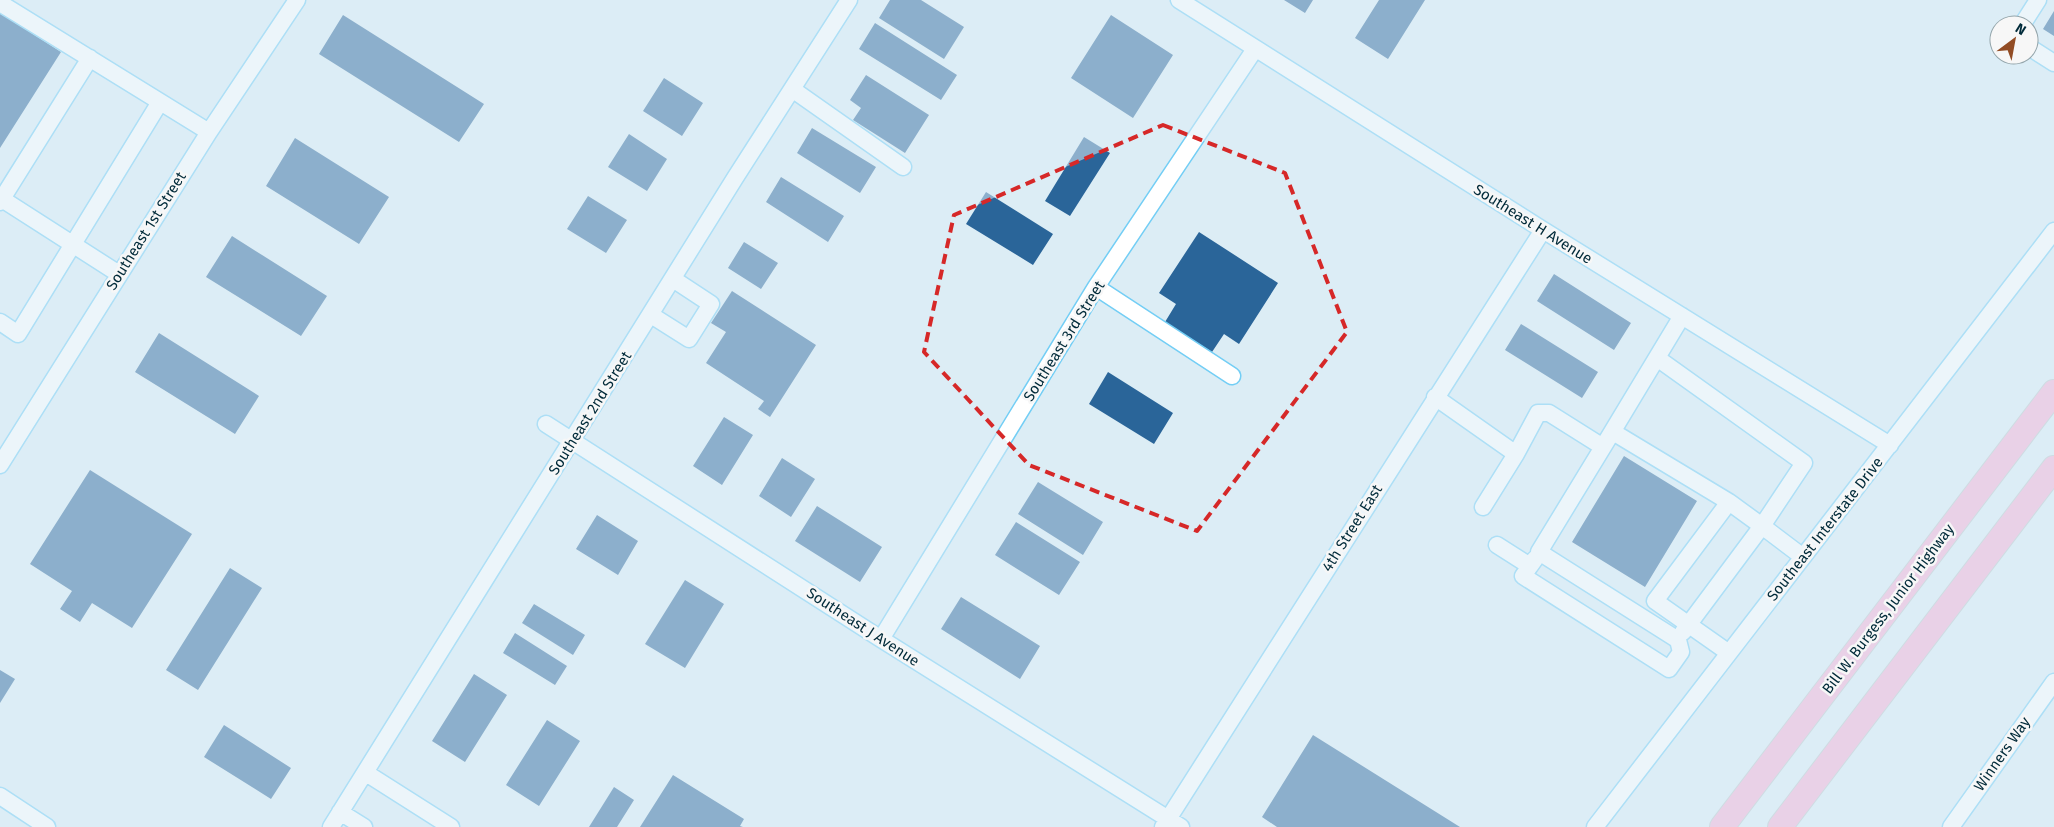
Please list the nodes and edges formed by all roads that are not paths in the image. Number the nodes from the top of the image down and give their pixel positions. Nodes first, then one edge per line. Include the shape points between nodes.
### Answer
1 (297, 0) edge
2 (849, 0) edge
3 (1179, 0) edge
4 (2038, 0) edge
5 (0, 3) edge
6 (2028, 15) edge
7 (1256, 49) junction
8 (2039, 53) edge
9 (90, 58) junction
10 (2054, 62) edge
11 (792, 89) junction
12 (160, 102) junction
13 (209, 132) junction
14 (903, 167) dead end
15 (1, 201) edge
16 (1542, 230) junction
17 (2054, 231) edge
18 (73, 244) junction
19 (119, 274) junction
20 (673, 279) junction
21 (1096, 287) junction
22 (650, 315) junction
23 (1682, 316) junction
24 (0, 322) edge
25 (1657, 358) junction
26 (1232, 376) dead end
27 (2054, 392) edge
28 (1434, 397) junction
29 (546, 424) dead end
30 (1613, 432) junction
31 (573, 440) junction
32 (1890, 445) junction
33 (1603, 447) junction
34 (1516, 454) junction
35 (0, 466) edge
36 (2054, 468) edge
37 (1729, 502) junction
38 (1483, 507) dead end
39 (1762, 526) junction
40 (1497, 545) dead end
41 (1803, 557) junction
42 (1534, 559) junction
43 (1689, 625) junction
44 (881, 639) junction
45 (1678, 640) junction
46 (1729, 653) junction
47 (2054, 682) edge
48 (366, 773) junction
49 (3, 802) edge
50 (340, 812) junction
51 (1170, 824) edge
52 (47, 827) edge
53 (331, 827) edge
54 (364, 827) edge
55 (451, 827) edge
56 (1595, 827) edge
57 (1722, 827) edge
58 (1780, 827) edge
59 (1951, 827) edge

1 - 13 street, Southeast 1st Street
2 - 11 street, Southeast 2nd Street
3 - 7 street, Southeast H Avenue
4 - 6 street
5 - 9 street
7 - 16 street, Southeast H Avenue
7 - 21 street, Southeast 3rd Street
8 - 10 street
9 - 12 street
9 - 15 street
11 - 14 street
11 - 20 street, Southeast 2nd Street
12 - 13 street
12 - 18 street
13 - 19 street, Southeast 1st Street
15 - 18 street
16 - 23 street, Southeast H Avenue
16 - 28 street, 4th Street East
17 - 32 street, Southeast Interstate Drive
18 - 19 street
18 - 24 street via 18,334
19 - 35 street, Southeast 1st Street
20 - 22 street, Southeast 2nd Street
20 - 22 street via 711,304 689,339
21 - 26 street
21 - 44 street, Southeast 3rd Street
22 - 31 street, Southeast 2nd Street
23 - 25 street
23 - 32 street, Southeast H Avenue
25 - 30 street
25 - 39 street via 1804,463
27 - 57 highway, Bill W. Burgess, Junior Highway
28 - 34 street
28 - 51 street, 4th Street East
29 - 31 street, Southeast J Avenue
30 - 33 street
30 - 37 street
31 - 44 street, Southeast J Avenue
31 - 48 street, Southeast 2nd Street
32 - 41 street, Southeast Interstate Drive
33 - 34 street via 1549,414 1538,413
33 - 42 street
34 - 38 street
36 - 58 highway
37 - 39 street
37 - 43 street via 1655,601
39 - 41 street
39 - 43 street
40 - 42 street
41 - 46 street, Southeast Interstate Drive
42 - 45 street
42 - 45 street via 1523,576 1669,669 1681,652
43 - 45 street
43 - 46 street
44 - 51 street, Southeast J Avenue
46 - 56 street, Southeast Interstate Drive
47 - 59 street, Winners Way
48 - 50 street, Southeast 2nd Street
48 - 55 street
49 - 52 street
50 - 53 street, Southeast 2nd Street
50 - 54 street

